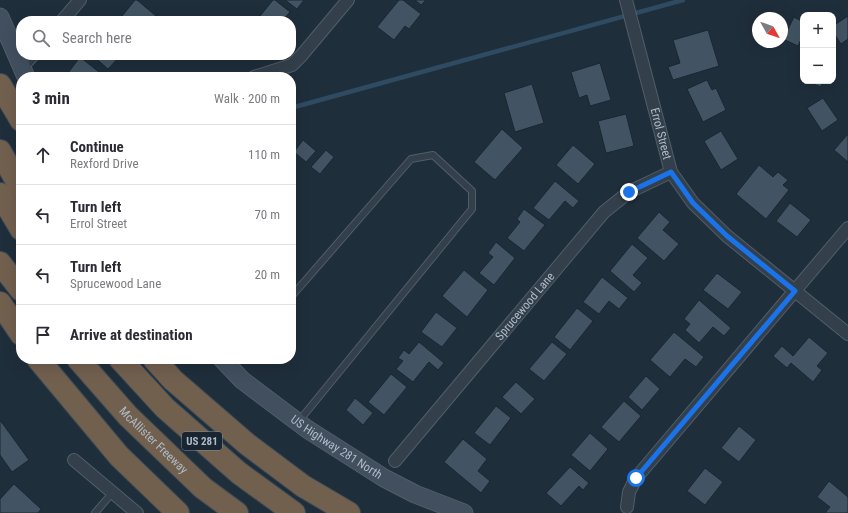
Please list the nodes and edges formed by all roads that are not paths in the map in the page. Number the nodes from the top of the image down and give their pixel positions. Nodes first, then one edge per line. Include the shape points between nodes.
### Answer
1 (80, 0) edge
2 (348, 0) edge
3 (626, 0) edge
4 (66, 16) edge
5 (0, 17) edge
6 (16, 54) edge
7 (18, 60) edge
8 (30, 60) edge
9 (24, 72) edge
10 (24, 72) edge
11 (270, 72) edge
12 (0, 84) edge
13 (16, 111) edge
14 (0, 151) edge
15 (671, 172) junction
16 (16, 180) edge
17 (0, 194) edge
18 (16, 221) edge
19 (848, 228) edge
20 (0, 263) edge
21 (16, 284) edge
22 (296, 291) edge
23 (795, 291) junction
24 (0, 304) edge
25 (16, 327) edge
26 (848, 334) edge
27 (42, 364) edge
28 (82, 364) edge
29 (125, 364) edge
30 (159, 364) edge
31 (230, 364) edge
32 (298, 422) junction
33 (74, 460) dead end
34 (395, 461) dead end
35 (113, 492) junction
36 (627, 508) dead end
37 (96, 513) edge
38 (137, 513) edge
39 (178, 513) edge
40 (237, 513) edge
41 (294, 513) edge
42 (349, 513) edge
43 (464, 513) edge

1 - 4 street
2 - 11 street via 292,65
3 - 15 street, Errol Street
5 - 6 main road
7 - 9 main road
8 - 10 street
12 - 13 highway
14 - 16 highway
15 - 23 street, Errol Street via 693,203 727,236
15 - 34 street, Sprucewood Lane via 629,192 604,212
17 - 18 highway
19 - 23 street
20 - 21 highway
22 - 32 lane via 411,159 433,155 472,191 472,209
23 - 26 street, Errol Street
23 - 36 street via 636,478 629,492
24 - 25 highway
27 - 39 highway via 119,456
28 - 40 highway, McAllister Freeway / US 281 via 128,416 203,488
29 - 41 highway, US 281 via 176,418 239,473
30 - 42 highway via 173,380 247,444 302,486
31 - 32 main road, US Highway 281 North via 242,380
32 - 43 main road, US Highway 281 North via 384,478 415,494
33 - 35 street
35 - 37 lane
35 - 38 street

